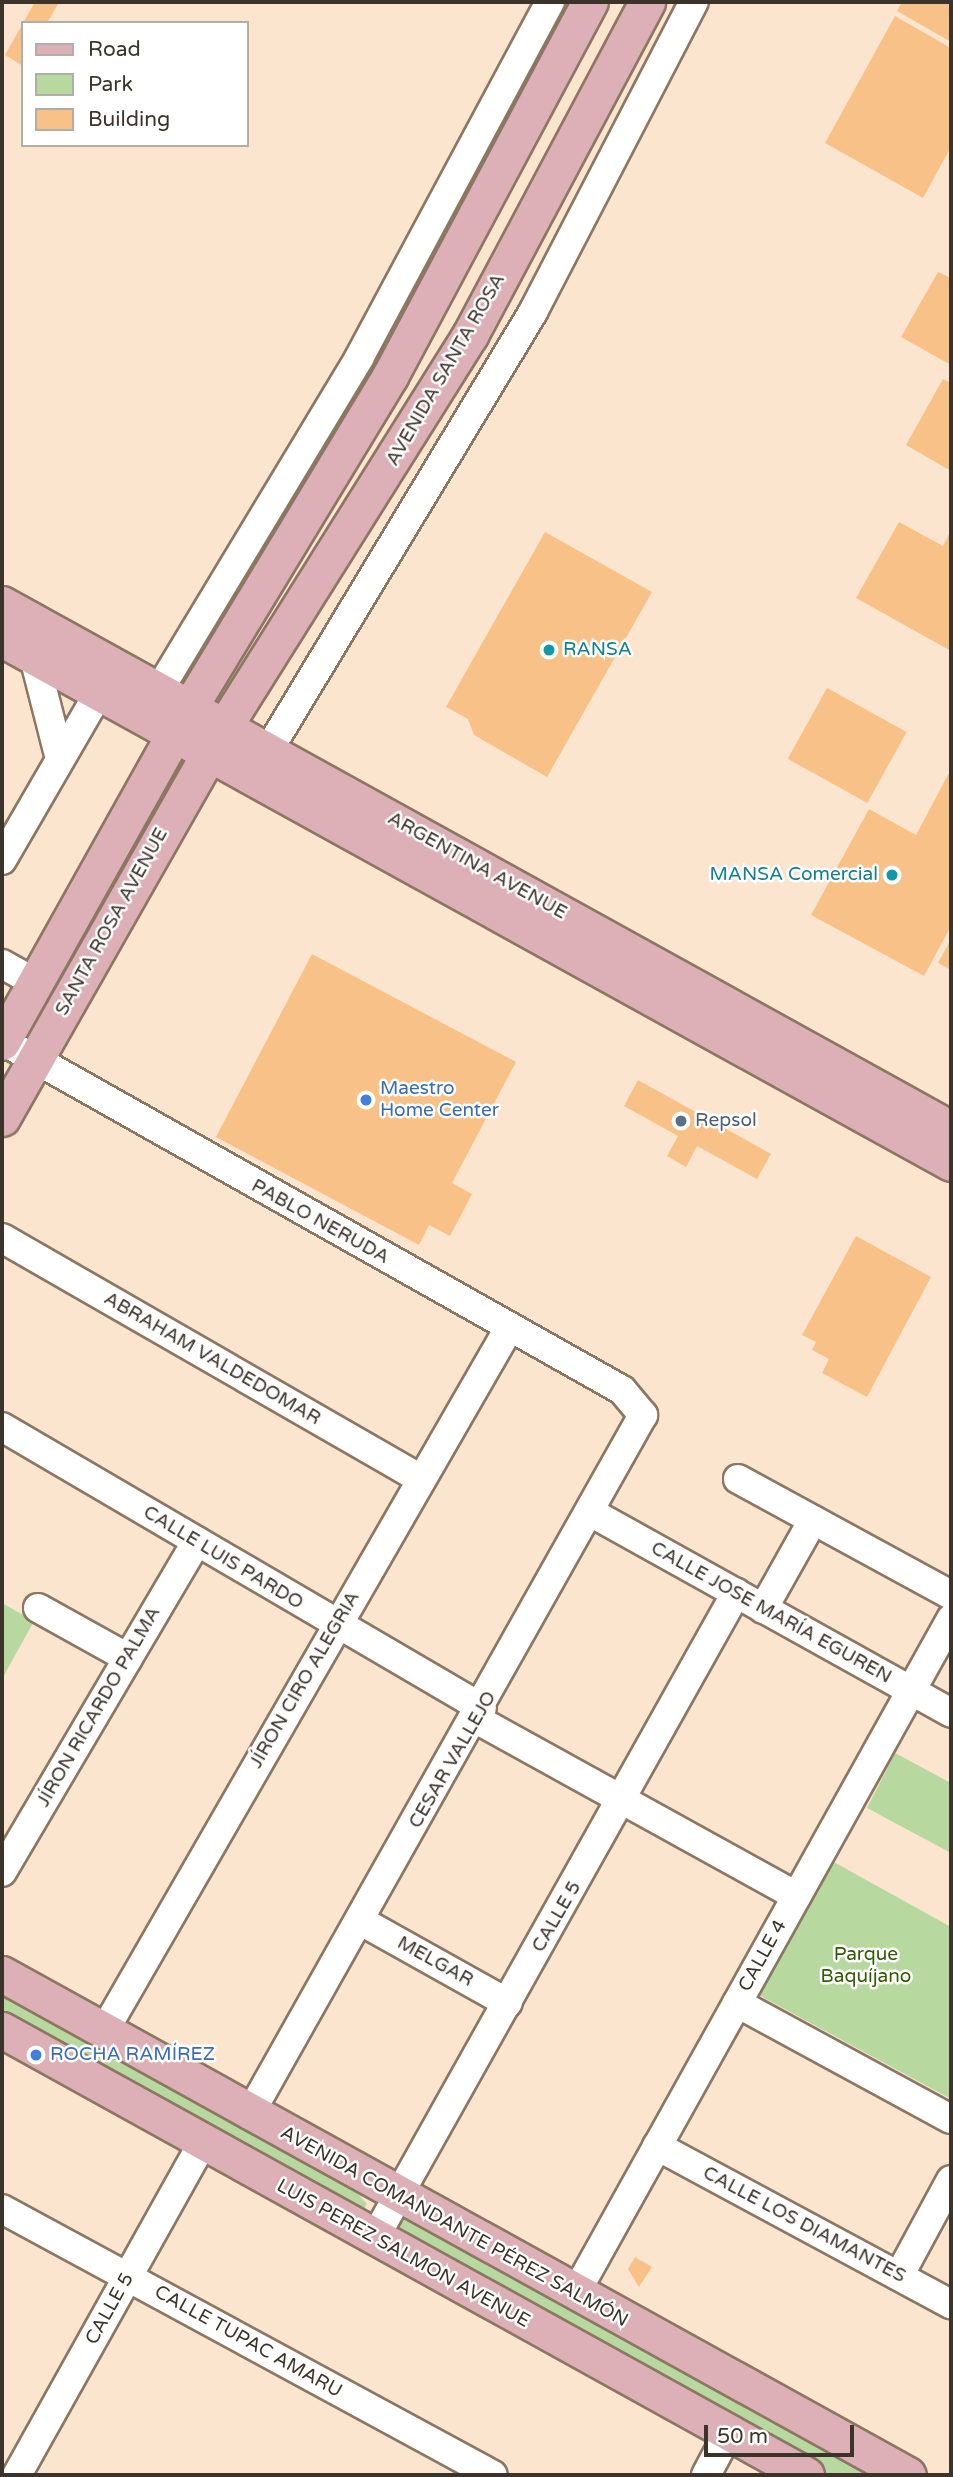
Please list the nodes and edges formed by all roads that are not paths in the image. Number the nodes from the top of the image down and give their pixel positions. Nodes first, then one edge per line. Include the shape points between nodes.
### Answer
1 (550, 2) edge
2 (590, 2) edge
3 (647, 2) edge
4 (694, 2) edge
5 (2, 604) edge
6 (2, 639) edge
7 (34, 657) junction
8 (159, 691) junction
9 (99, 693) junction
10 (182, 721) junction
11 (216, 740) junction
12 (268, 751) junction
13 (60, 759) junction
14 (2, 860) edge
15 (2, 964) edge
16 (35, 982) junction
17 (2, 1042) edge
18 (34, 1059) junction
19 (2, 1118) edge
20 (951, 1129) edge
21 (951, 1163) edge
22 (2, 1238) edge
23 (509, 1328) junction
24 (637, 1402) joint
25 (2, 1427) edge
26 (421, 1479) junction
27 (738, 1479) dead end
28 (592, 1513) junction
29 (813, 1520) junction
30 (197, 1541) junction
31 (736, 1593) junction
32 (951, 1595) edge
33 (38, 1608) dead end
34 (763, 1609) junction
35 (951, 1619) edge
36 (337, 1626) junction
37 (128, 1658) junction
38 (911, 1691) junction
39 (479, 1713) junction
40 (951, 1713) edge
41 (624, 1801) junction
42 (2, 1872) edge
43 (796, 1896) junction
44 (361, 1921) junction
45 (2, 1974) edge
46 (508, 2003) junction
47 (737, 2003) junction
48 (2, 2030) edge
49 (103, 2033) junction
50 (249, 2115) junction
51 (951, 2119) edge
52 (202, 2144) junction
53 (657, 2146) junction
54 (951, 2180) edge
55 (397, 2197) junction
56 (2, 2210) edge
57 (374, 2239) junction
58 (899, 2276) junction
59 (128, 2277) junction
60 (575, 2294) junction
61 (951, 2304) edge
62 (728, 2434) junction
63 (18, 2475) edge
64 (493, 2475) edge
65 (705, 2475) edge
66 (806, 2475) edge
67 (908, 2475) edge

1 - 8 street via 365,347
2 - 10 main road via 390,376
3 - 11 main road, AVENIDA SANTA ROSA via 470,335
4 - 12 street via 471,421
5 - 8 main road, ARGENTINA AVENUE
6 - 7 main road, ARGENTINA AVENUE
7 - 9 main road, ARGENTINA AVENUE
7 - 13 street
8 - 10 main road, ARGENTINA AVENUE
9 - 10 main road, ARGENTINA AVENUE
9 - 13 street
10 - 11 main road, ARGENTINA AVENUE
10 - 16 main road, SANTA ROSA AVENUE
11 - 12 main road, ARGENTINA AVENUE
11 - 18 main road, SANTA ROSA AVENUE
11 - 21 main road, ARGENTINA AVENUE
12 - 20 main road, ARGENTINA AVENUE
13 - 14 street
15 - 16 street
16 - 17 main road, SANTA ROSA AVENUE
17 - 18 street, PABLO NERUDA
18 - 19 main road, SANTA ROSA AVENUE
18 - 23 street, PABLO NERUDA
22 - 26 street, ABRAHAM VALDEDOMAR
23 - 24 street, PABLO NERUDA
23 - 26 street, JÍRON CIRO ALEGRIA
24 - 28 street, CESAR VALLEJO via 643,1415
25 - 30 street, CALLE LUIS PARDO
26 - 36 street, JÍRON CIRO ALEGRIA
27 - 29 street
28 - 31 street, CALLE JOSE MARÍA EGUREN
28 - 39 street, CESAR VALLEJO
29 - 32 street
29 - 34 street
30 - 36 street, CALLE LUIS PARDO
30 - 37 street, JÍRON RICARDO PALMA
31 - 34 street, CALLE JOSE MARÍA EGUREN
31 - 41 street, CALLE 5
33 - 37 street
34 - 38 street, CALLE JOSE MARÍA EGUREN
35 - 38 street, CALLE 4
36 - 39 street, CALLE LUIS PARDO
36 - 49 street, JÍRON CIRO ALEGRIA
37 - 42 street, JÍRON RICARDO PALMA
38 - 40 street, CALLE JOSE MARÍA EGUREN
38 - 43 street, CALLE 4
39 - 41 street, CALLE LUIS PARDO
39 - 44 street, CESAR VALLEJO
41 - 43 street, CALLE LUIS PARDO
41 - 46 street, CALLE 5
43 - 47 street, CALLE 4
44 - 46 street, MELGAR
44 - 50 street, CESAR VALLEJO
45 - 49 main road, AVENIDA COMANDANTE PÉREZ SALMÓN
46 - 55 street, CALLE 5
47 - 51 street
47 - 53 street, CALLE 4
48 - 52 main road, LUIS PEREZ SALMON AVENUE
49 - 50 main road, AVENIDA COMANDANTE PÉREZ SALMÓN
50 - 55 main road, AVENIDA COMANDANTE PÉREZ SALMÓN
52 - 57 main road, LUIS PEREZ SALMON AVENUE
52 - 59 street, CALLE 5
53 - 58 street, CALLE LOS DIAMANTES
53 - 60 street, CALLE 4
54 - 58 street
55 - 57 street, CALLE 5
55 - 60 main road, AVENIDA COMANDANTE PÉREZ SALMÓN
56 - 59 street, CALLE TUPAC AMARU
57 - 62 main road, LUIS PEREZ SALMON AVENUE
58 - 61 street, CALLE LOS DIAMANTES
59 - 63 street, CALLE 5
59 - 64 street, CALLE TUPAC AMARU
60 - 67 main road, AVENIDA COMANDANTE PÉREZ SALMÓN
62 - 65 street
62 - 66 main road, LUIS PEREZ SALMON AVENUE

